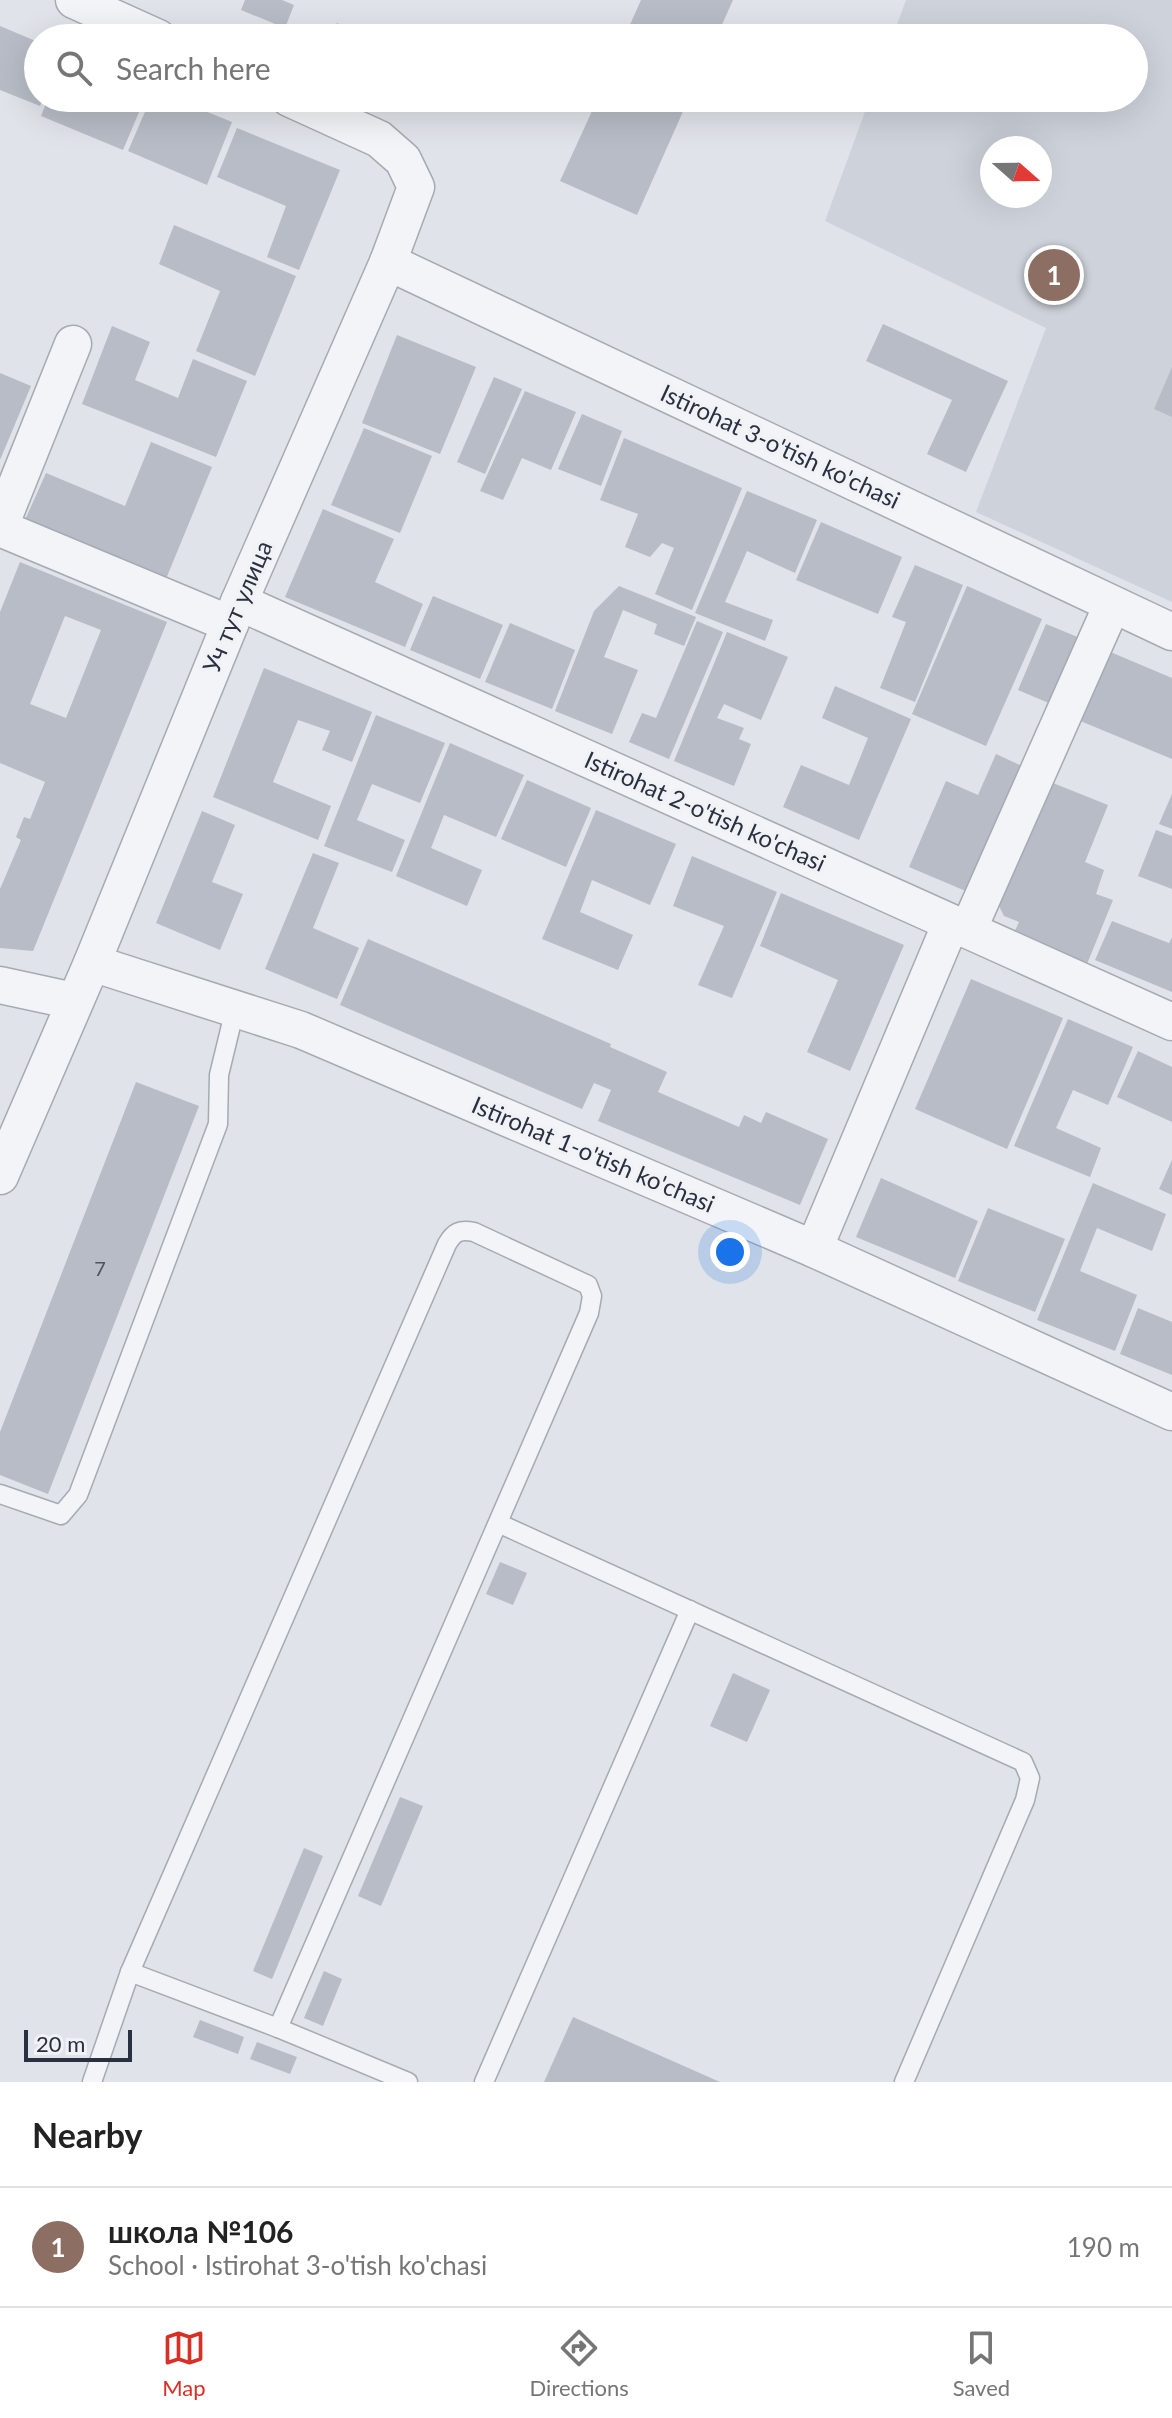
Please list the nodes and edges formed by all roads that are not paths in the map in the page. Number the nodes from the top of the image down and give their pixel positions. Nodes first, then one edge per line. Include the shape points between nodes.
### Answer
1 (74, 0) edge
2 (127, 24) edge
3 (320, 112) edge
4 (388, 262) junction
5 (73, 344) dead end
6 (0, 527) edge
7 (1112, 605) junction
8 (234, 613) junction
9 (1172, 632) edge
10 (960, 927) junction
11 (92, 963) junction
12 (0, 985) edge
13 (74, 1001) junction
14 (235, 1009) junction
15 (1172, 1022) edge
16 (0, 1176) edge
17 (814, 1249) junction
18 (1172, 1412) edge
19 (0, 1494) edge
20 (498, 1523) junction
21 (690, 1610) junction
22 (130, 1972) junction
23 (278, 2028) junction
24 (487, 2081) edge
25 (92, 2082) edge
26 (408, 2082) edge
27 (904, 2082) edge

1 - 2 street
3 - 4 street, Уч тут улица via 379,139 403,160 416,187
4 - 7 street, Istirohat 3-o'tish ko'chasi
4 - 8 street, Уч тут улица
5 - 6 street, Istirohat 2-o'tish ko'chasi
6 - 8 street, Istirohat 2-o'tish ko'chasi
7 - 9 street, Istirohat 3-o'tish ko'chasi
7 - 10 street
8 - 10 street, Istirohat 2-o'tish ko'chasi
8 - 11 street, Уч тут улица
10 - 15 street, Istirohat 2-o'tish ko'chasi
10 - 17 street
11 - 13 street, Уч тут улица
11 - 14 street, Istirohat 1-o'tish ko'chasi
12 - 13 street
13 - 16 street, Уч тут улица
14 - 17 street, Istirohat 1-o'tish ko'chasi via 301,1030
14 - 19 lane via 219,1075 218,1124 78,1495 61,1515
17 - 18 street, Istirohat 1-o'tish ko'chasi
20 - 21 lane
20 - 22 lane via 592,1296 579,1279 463,1230 447,1244
20 - 23 lane
21 - 24 lane
21 - 27 lane via 1023,1762 1030,1778 1025,1800
22 - 23 lane
22 - 25 lane
23 - 26 lane

